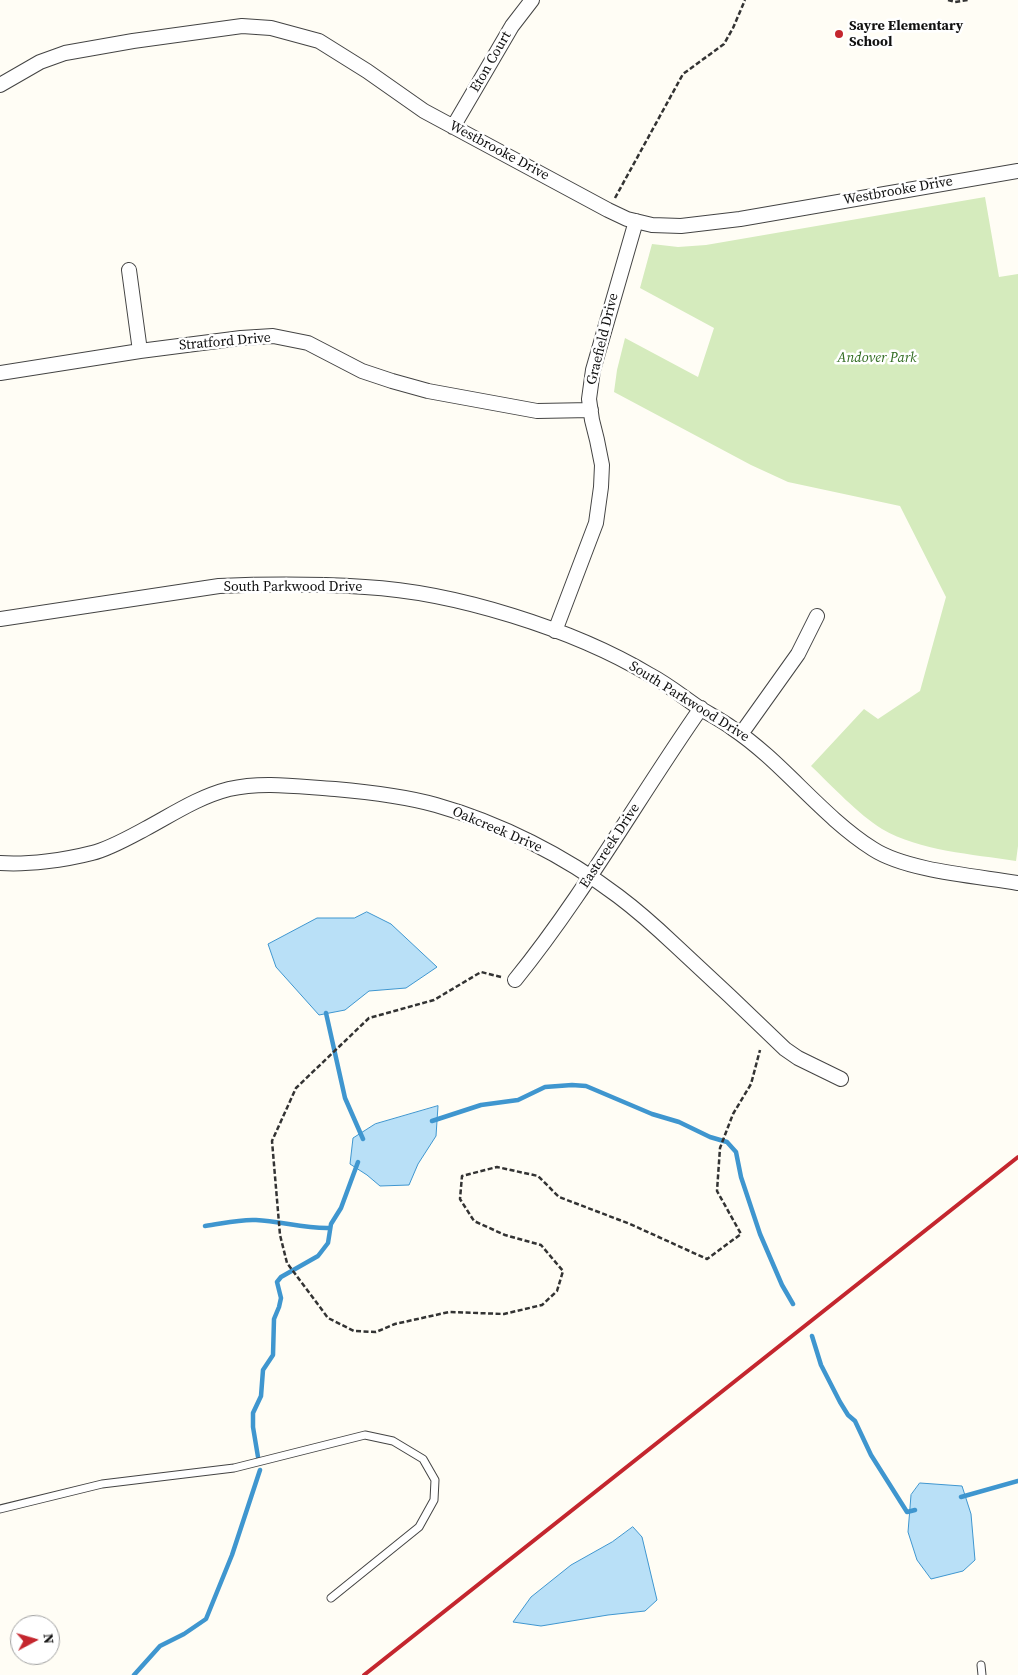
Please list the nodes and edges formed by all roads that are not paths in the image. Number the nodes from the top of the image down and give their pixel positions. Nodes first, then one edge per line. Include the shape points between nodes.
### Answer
1 (532, 0) edge
2 (0, 84) edge
3 (453, 127) junction
4 (1018, 171) edge
5 (636, 221) junction
6 (129, 270) dead end
7 (140, 351) junction
8 (0, 373) edge
9 (591, 410) junction
10 (817, 616) dead end
11 (0, 619) edge
12 (555, 631) junction
13 (701, 708) junction
14 (741, 734) junction
15 (0, 863) edge
16 (590, 876) junction
17 (1018, 883) edge
18 (515, 980) road end
19 (841, 1079) dead end
20 (0, 1509) edge
21 (331, 1598) dead end
22 (981, 1665) dead end
23 (982, 1675) edge

1 - 3 street, Eton Court via 512,26
2 - 3 street, Westbrooke Drive via 40,62 66,53 242,26 271,28 319,41
3 - 5 street, Westbrooke Drive via 608,210
4 - 5 street, Westbrooke Drive via 740,219 681,226
5 - 9 street, Graefield Drive via 593,370
6 - 7 street
7 - 8 street, Stratford Drive
7 - 9 street, Stratford Drive via 273,336 308,343 362,370 428,390 537,411
9 - 12 street, Graefield Drive via 602,465 596,523
10 - 14 street via 798,654
11 - 12 street, South Parkwood Drive via 219,586 302,585 366,587 441,598 500,612
12 - 13 street, South Parkwood Drive via 651,675
13 - 14 street, South Parkwood Drive
13 - 16 street, Eastcreek Drive
14 - 17 street, South Parkwood Drive via 874,850 921,867
15 - 16 street, Oakcreek Drive via 16,864 95,853 214,793 260,785 354,790 435,804 502,829 564,859
16 - 18 street, Eastcreek Drive via 540,950
16 - 19 street, Oakcreek Drive via 652,924 785,1049
20 - 21 lane via 102,1484 234,1468 364,1435 393,1441 423,1459 435,1480 434,1500 419,1527
22 - 23 lane

